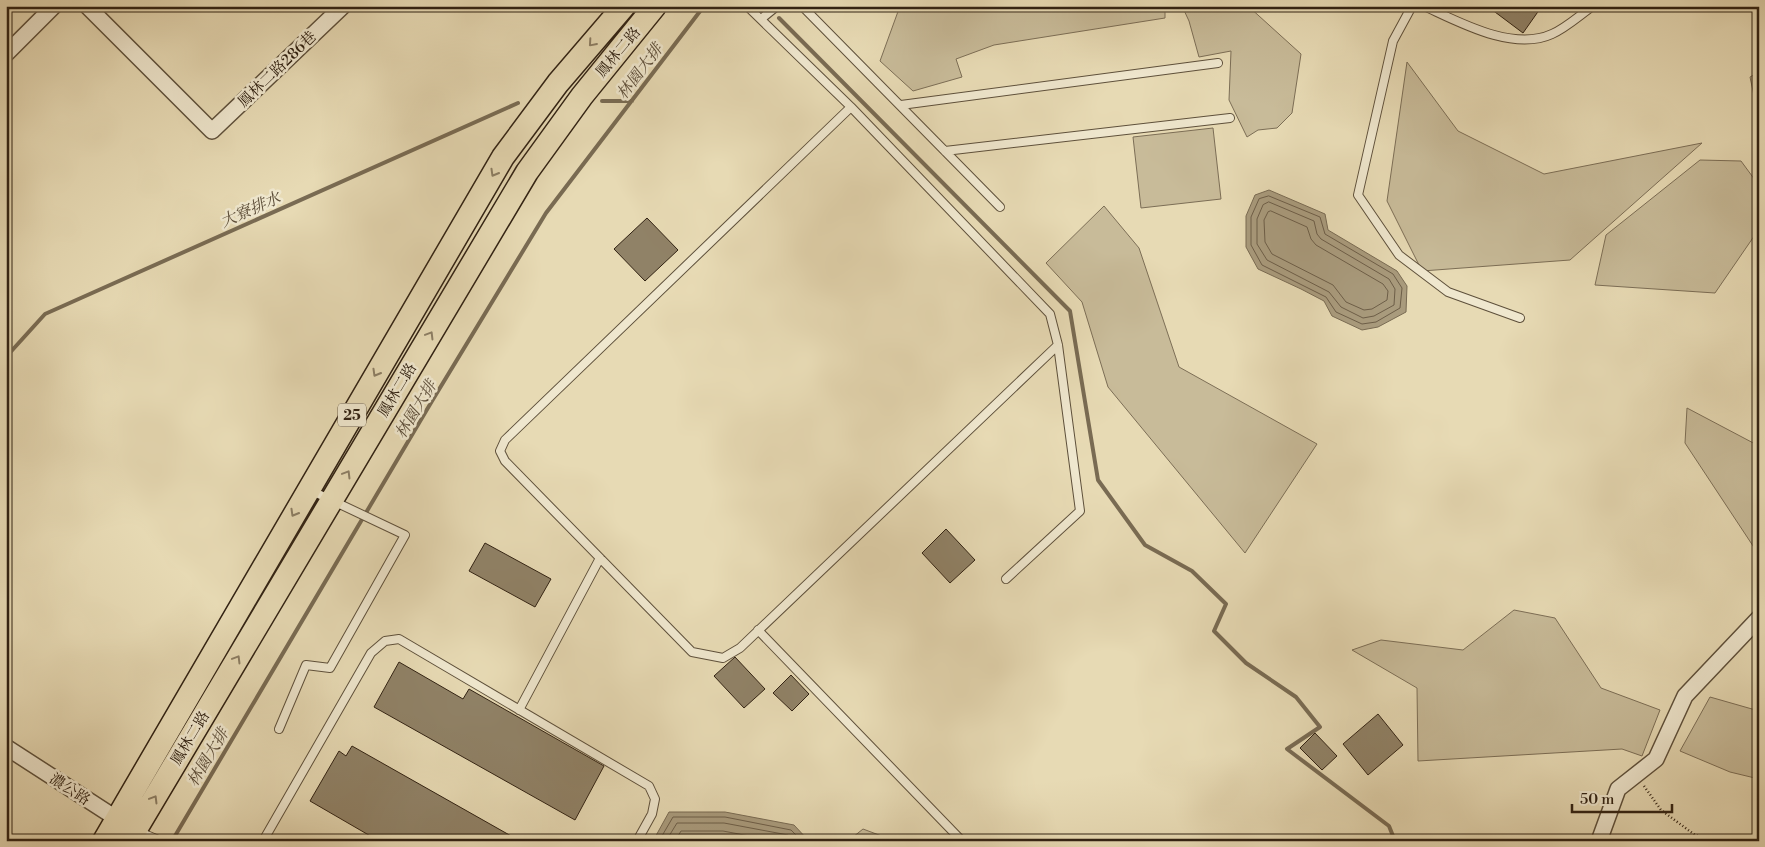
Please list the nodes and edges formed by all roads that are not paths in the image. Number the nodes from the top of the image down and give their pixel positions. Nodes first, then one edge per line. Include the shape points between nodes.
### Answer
1 (54, 6) edge
2 (87, 6) edge
3 (343, 6) edge
4 (624, 6) edge
5 (656, 6) edge
6 (747, 6) edge
7 (777, 6) edge
8 (802, 6) edge
9 (1412, 6) edge
10 (1424, 6) edge
11 (1593, 6) edge
12 (761, 19) junction
13 (6, 54) edge
14 (1218, 63) dead end
15 (901, 105) junction
16 (850, 107) junction
17 (1230, 118) dead end
18 (945, 151) junction
19 (1000, 207) dead end
20 (1520, 318) dead end
21 (1058, 345) junction
22 (308, 489) junction
23 (339, 503) junction
24 (600, 558) junction
25 (1006, 579) dead end
26 (1759, 618) edge
27 (758, 630) junction
28 (519, 710) junction
29 (280, 728) dead end
30 (6, 747) edge
31 (116, 819) junction
32 (132, 835) edge
33 (104, 841) edge
34 (161, 841) edge
35 (263, 841) edge
36 (637, 841) edge
37 (962, 841) edge
38 (1599, 841) edge

1 - 13 street
2 - 3 street, 鳳林二路286巷 via 212,131
4 -> 22 main road, 鳳林二路 / 25 via 558,83 503,157
23 -> 5 main road, 鳳林二路 / 25 via 527,172 582,96
6 - 12 lane
7 - 12 lane
8 - 15 lane
9 - 20 lane via 1393,41 1358,196 1399,255 1448,292
10 - 11 lane via 1479,30 1515,39 1535,40 1553,34
12 - 16 lane
14 - 15 lane
15 - 18 lane
16 - 21 lane via 1050,314
16 - 24 lane via 505,440 500,451 505,461
17 - 18 lane
18 - 19 lane
21 - 25 lane via 1080,512
21 - 27 lane
22 - 23 lane
22 -> 31 main road, 鳳林二路 / 25
23 - 29 lane via 405,535 330,668 306,665
32 -> 23 main road, 鳳林二路 / 25
24 - 27 lane via 692,652 723,658 740,648
24 - 28 lane
26 - 38 street via 1685,696 1656,759 1618,789
27 - 37 lane
28 - 35 lane via 399,639 384,641 371,653
28 - 36 lane via 649,786 655,799 652,814
30 - 31 street, 濃公路
31 - 32 street, 濃公路
31 - 33 main road, 鳳林二路 / 25
32 - 34 lane

